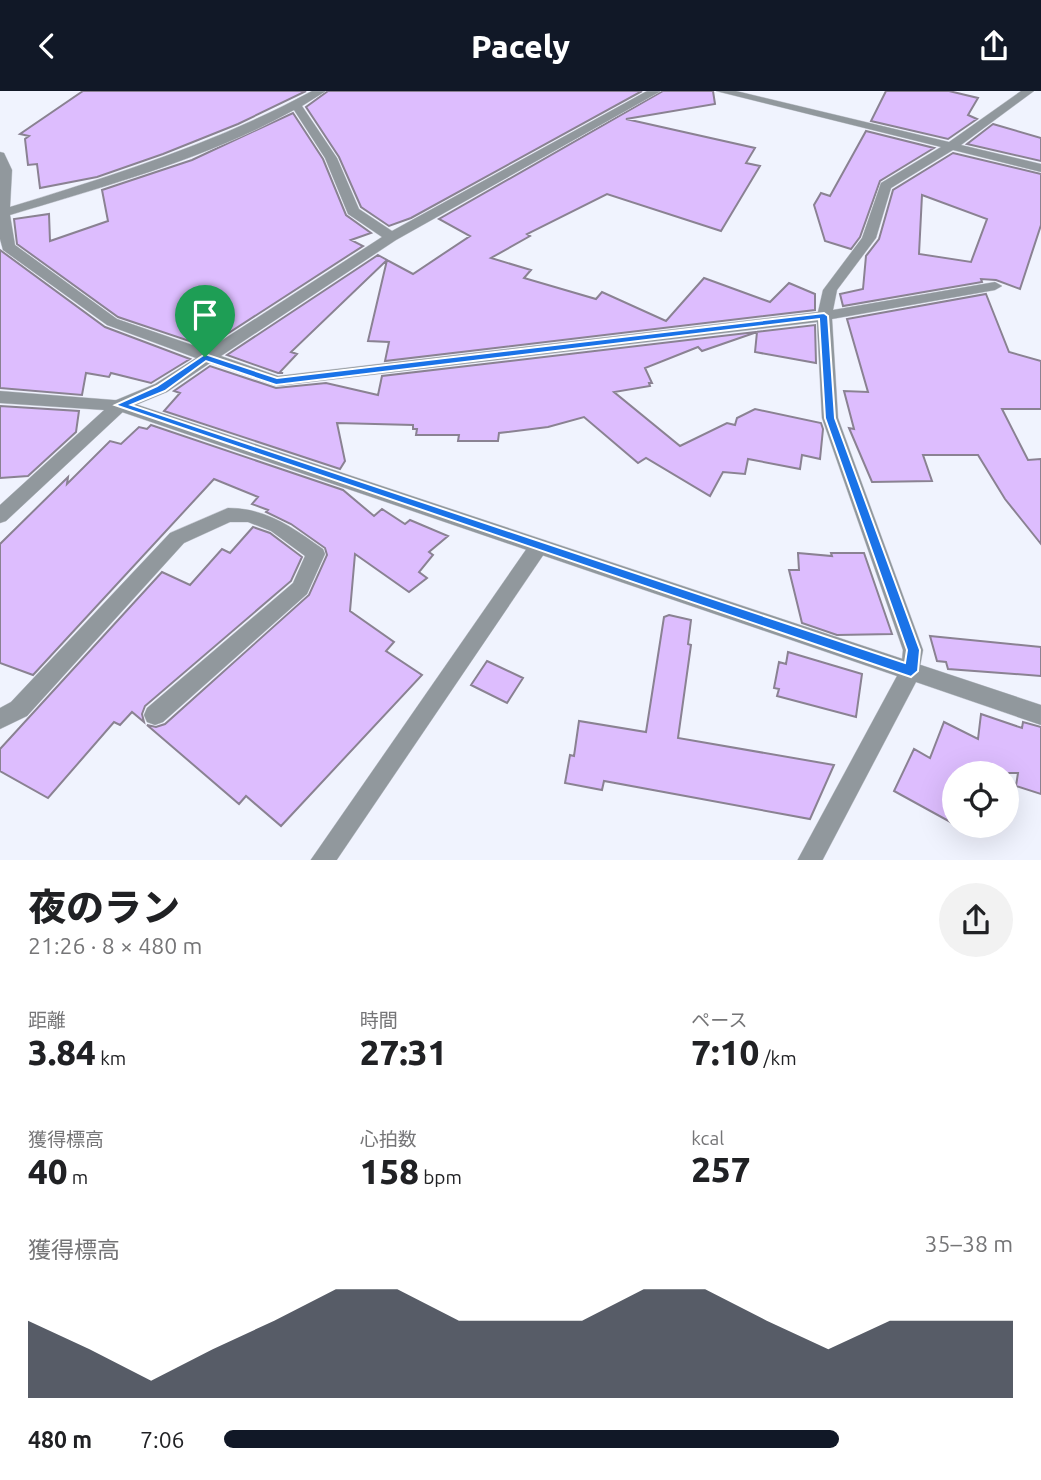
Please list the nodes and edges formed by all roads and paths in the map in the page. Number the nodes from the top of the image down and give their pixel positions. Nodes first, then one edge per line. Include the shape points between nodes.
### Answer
1 (320, 91) edge
2 (655, 91) edge
3 (722, 91) edge
4 (1018, 93) edge
5 (296, 105) junction
6 (950, 147) junction
7 (0, 156) edge
8 (1041, 168) edge
9 (1, 214) edge
10 (390, 237) junction
11 (995, 286) dead end
12 (824, 316) junction
13 (205, 357) junction
14 (0, 397) edge
15 (120, 405) junction
16 (0, 516) edge
17 (539, 546) junction
18 (911, 671) junction
19 (155, 715) dead end
20 (1041, 715) edge
21 (0, 719) edge
22 (322, 860) edge
23 (809, 860) edge

1 - 5 street
2 - 10 street
3 - 6 street
4 - 6 street
5 - 9 street via 150,168
5 - 10 street via 331,158 353,211
6 - 8 street
6 - 12 street via 885,186 869,238 831,290
7 - 9 street via 6,170
9 - 13 street via 8,247 112,322
10 - 13 street
11 - 12 street
12 - 13 street via 276,381
12 - 18 street via 830,418 914,650
13 - 15 street via 161,388
14 - 15 street
15 - 16 street
15 - 17 street
17 - 18 street
17 - 22 street
18 - 20 street
18 - 23 street
19 - 21 street via 300,588 316,554 276,526 249,515 228,515 177,538 19,709

